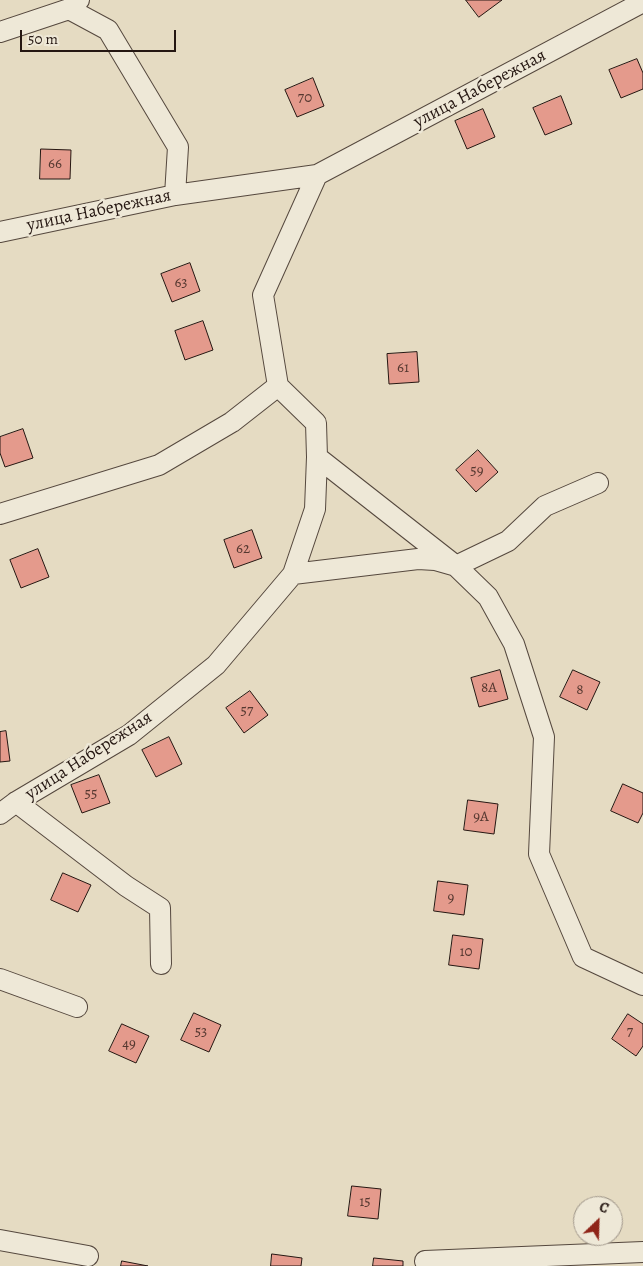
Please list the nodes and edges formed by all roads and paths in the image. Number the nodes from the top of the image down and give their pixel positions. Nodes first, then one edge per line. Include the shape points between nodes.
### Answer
1 (643, 2) edge
2 (74, 4) edge
3 (0, 32) edge
4 (318, 175) junction
5 (175, 196) junction
6 (0, 232) edge
7 (278, 386) junction
8 (317, 458) junction
9 (598, 483) dead end
10 (0, 514) edge
11 (456, 566) junction
12 (293, 574) junction
13 (16, 802) junction
14 (0, 814) edge
15 (161, 964) dead end
16 (0, 979) edge
17 (643, 985) edge
18 (77, 1007) dead end
19 (0, 1240) edge
20 (643, 1252) edge
21 (88, 1256) dead end
22 (425, 1261) dead end

1 - 4 street, улица Набережная
2 - 3 street
2 - 5 street via 108,30 178,147
4 - 5 street, улица Набережная
4 - 7 street via 263,296
5 - 6 street, улица Набережная
7 - 8 street, улица Набережная via 316,423
7 - 10 street via 232,422 159,465
8 - 11 street
8 - 12 street, улица Набережная via 315,510
9 - 11 street via 545,506 508,542
11 - 12 street via 418,559
11 - 17 street via 488,597 517,653 544,738 539,854 583,957
12 - 13 street, улица Набережная via 216,666 129,735
13 - 14 street, улица Набережная
13 - 15 street via 160,908
16 - 18 street
19 - 21 street
20 - 22 street

